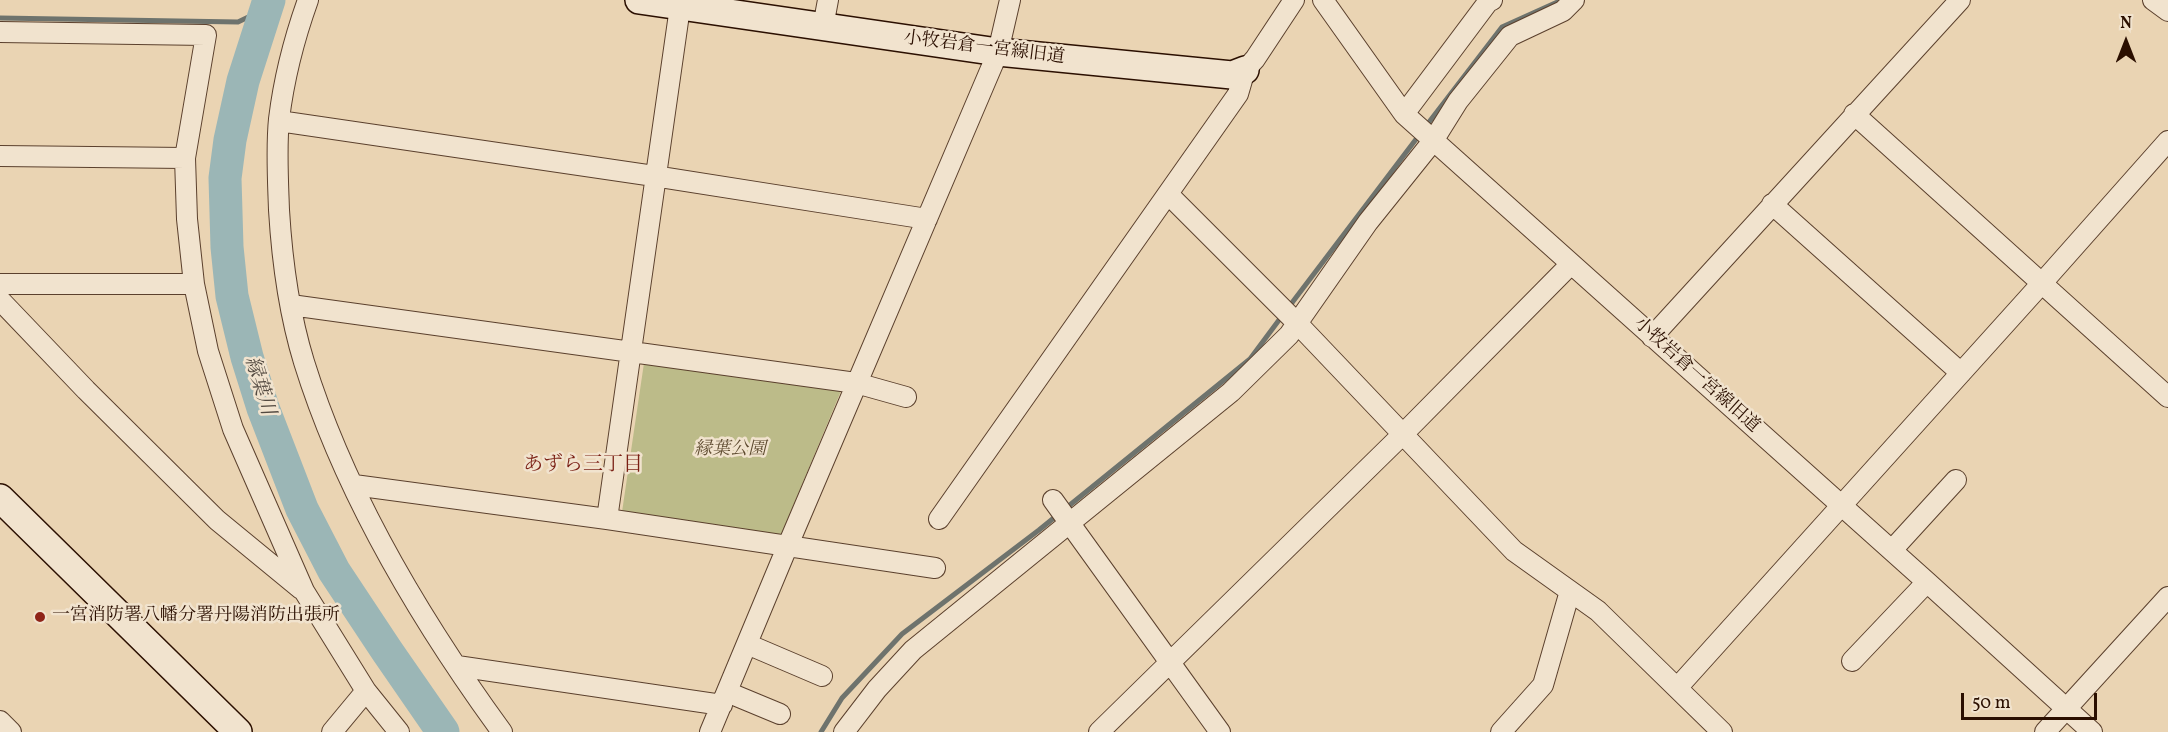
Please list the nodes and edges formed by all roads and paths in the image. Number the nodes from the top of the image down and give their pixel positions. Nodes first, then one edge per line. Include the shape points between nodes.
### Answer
1 (308, 0) edge
2 (639, 0) edge
3 (828, 0) edge
4 (1010, 0) edge
5 (1294, 0) edge
6 (1323, 0) edge
7 (1574, 0) edge
8 (1960, 0) edge
9 (2153, 0) edge
10 (1488, 1) edge
11 (681, 3) edge
12 (2168, 11) edge
13 (823, 27) junction
14 (0, 32) edge
15 (998, 52) junction
16 (1245, 70) junction
17 (1854, 114) junction
18 (1408, 118) junction
19 (279, 121) junction
20 (1431, 139) junction
21 (2168, 141) edge
22 (0, 156) edge
23 (185, 158) junction
24 (654, 176) junction
25 (1169, 195) junction
26 (1772, 204) junction
27 (927, 219) junction
28 (1571, 264) junction
29 (2042, 283) junction
30 (0, 284) edge
31 (194, 284) junction
32 (0, 300) edge
33 (291, 305) junction
34 (1289, 315) junction
35 (1652, 337) junction
36 (632, 351) junction
37 (1961, 373) junction
38 (856, 383) junction
39 (906, 397) dead end
40 (2168, 398) edge
41 (1404, 433) junction
42 (1956, 480) dead end
43 (354, 485) junction
44 (0, 498) edge
45 (1054, 501) dead end
46 (1840, 506) junction
47 (607, 519) junction
48 (939, 519) dead end
49 (1069, 520) junction
50 (788, 545) junction
51 (1892, 550) junction
52 (935, 568) dead end
53 (1927, 582) junction
54 (304, 591) junction
55 (1570, 591) junction
56 (2168, 597) edge
57 (747, 644) junction
58 (1852, 661) dead end
59 (1169, 662) junction
60 (457, 666) junction
61 (822, 676) dead end
62 (1677, 688) junction
63 (366, 690) junction
64 (724, 699) junction
65 (2066, 708) junction
66 (780, 714) dead end
67 (0, 721) edge
68 (11, 732) edge
69 (238, 732) edge
70 (332, 732) edge
71 (399, 732) edge
72 (502, 732) edge
73 (710, 732) edge
74 (844, 732) edge
75 (1099, 732) edge
76 (1220, 732) edge
77 (1501, 732) edge
78 (1722, 732) edge
79 (2045, 732) edge
80 (2092, 732) edge

1 - 19 street via 294,40
2 - 11 street, 小牧岩倉一宮線旧道
3 - 13 street
4 - 15 street
5 - 16 street
6 - 18 street, 小牧岩倉一宮線旧道
7 - 20 street via 1563,11 1510,36
8 - 17 street
9 - 12 street
10 - 18 street
11 - 13 street, 小牧岩倉一宮線旧道
11 - 24 street
13 - 15 street, 小牧岩倉一宮線旧道
14 - 23 street via 206,35
15 - 16 street, 小牧岩倉一宮線旧道 via 1232,75
15 - 27 street
16 - 25 street via 1238,94
17 - 26 street
17 - 29 street
18 - 20 street, 小牧岩倉一宮線旧道
19 - 24 street
19 - 33 street via 278,189
20 - 28 street, 小牧岩倉一宮線旧道
20 - 34 street via 1368,222
21 - 29 street
22 - 23 street
23 - 31 street
24 - 27 street
24 - 36 street
25 - 34 street
25 - 48 street
26 - 35 street
26 - 37 street
27 - 38 street
28 - 35 street, 小牧岩倉一宮線旧道
28 - 41 street
29 - 37 street
29 - 40 street
30 - 31 street
31 - 54 street via 208,351 233,429
32 - 54 street via 217,520
33 - 36 street
33 - 43 street via 303,360 325,422
34 - 41 street
34 - 49 street via 1289,335 1232,392
35 - 46 street, 小牧岩倉一宮線旧道
36 - 38 street
36 - 47 street
37 - 46 street
38 - 39 street
38 - 50 street
41 - 55 street via 1515,551
41 - 59 street
42 - 51 street
43 - 47 street
43 - 60 street via 385,549
44 - 69 street
45 - 49 street
46 - 51 street, 小牧岩倉一宮線旧道
46 - 62 street
47 - 50 street
49 - 59 street
49 - 74 street via 913,651
50 - 52 street
50 - 57 street
51 - 53 street, 小牧岩倉一宮線旧道
53 - 58 street
53 - 65 street, 小牧岩倉一宮線旧道
54 - 63 street
55 - 62 street via 1598,611
55 - 77 street via 1543,685
56 - 65 street
57 - 61 street
57 - 64 street
59 - 75 street
59 - 76 street
60 - 64 street
60 - 72 street
62 - 78 street
63 - 70 street
63 - 71 street
64 - 66 street
64 - 73 street
65 - 79 street
65 - 80 street, 小牧岩倉一宮線旧道
67 - 68 street

